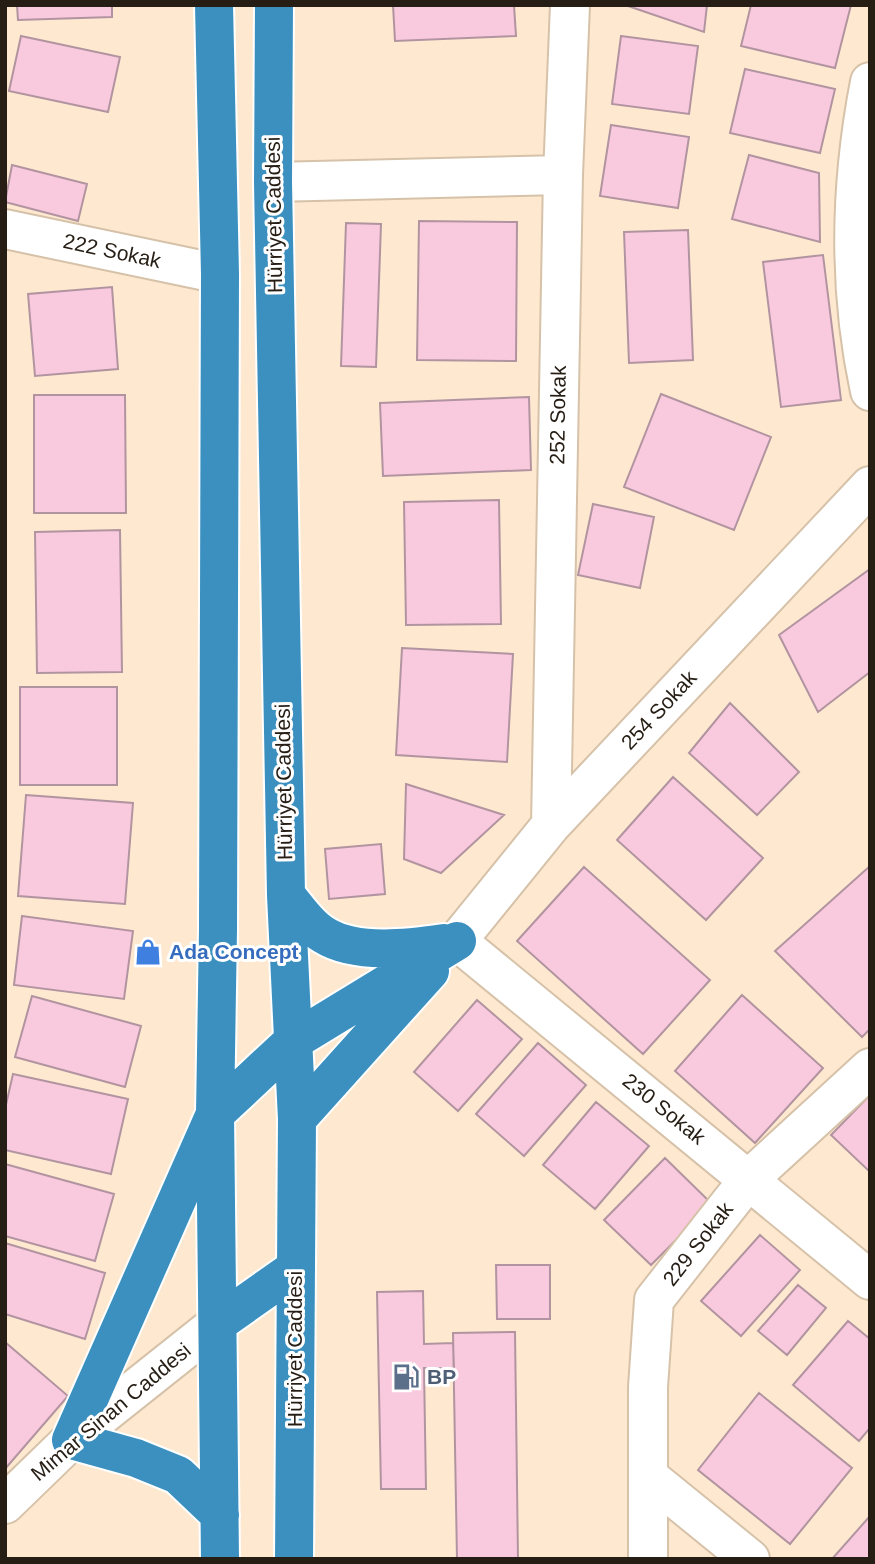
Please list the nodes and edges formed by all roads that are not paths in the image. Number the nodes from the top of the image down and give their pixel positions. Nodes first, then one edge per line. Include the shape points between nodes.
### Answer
1 (214, 5) edge
2 (274, 5) edge
3 (570, 5) edge
4 (870, 82) edge
5 (563, 175) junction
6 (273, 182) junction
7 (5, 229) edge
8 (220, 274) junction
9 (870, 391) edge
10 (870, 486) edge
11 (551, 825) junction
12 (286, 895) junction
13 (457, 941) junction
14 (293, 1041) junction
15 (870, 1068) edge
16 (215, 1114) junction
17 (297, 1119) junction
18 (750, 1179) junction
19 (296, 1268) junction
20 (870, 1280) edge
21 (218, 1323) junction
22 (71, 1440) junction
23 (649, 1476) junction
24 (5, 1504) edge
25 (220, 1515) junction
26 (220, 1559) edge
27 (294, 1559) edge
28 (648, 1559) edge
29 (750, 1559) edge

1 - 8 highway
2 - 6 highway, Hürriyet Caddesi
3 - 5 street, 252 Sokak
4 - 9 street via 859,138 853,279
5 - 6 street
5 - 11 street, 252 Sokak
6 - 12 highway, Hürriyet Caddesi
7 - 8 street, 222 Sokak
8 - 16 highway
10 - 11 street, 254 Sokak
11 - 13 street, 254 Sokak
12 - 13 highway via 312,926 344,943 402,950
12 - 14 highway, Hürriyet Caddesi
13 - 14 highway
13 - 17 highway
13 - 18 street, 230 Sokak
14 - 16 highway
14 - 17 highway, Hürriyet Caddesi
15 - 18 street, 229 Sokak
16 - 21 highway
16 - 22 highway
17 - 19 highway, Hürriyet Caddesi
18 - 20 street, 230 Sokak
18 - 23 street, 229 Sokak via 654,1300 648,1387
19 - 21 highway
19 - 27 highway, Hürriyet Caddesi
21 - 22 street, Mimar Sinan Caddesi
21 - 25 highway
22 - 24 street, Mimar Sinan Caddesi
22 - 25 highway via 178,1475
23 - 28 street, 229 Sokak
23 - 29 street
25 - 26 highway

